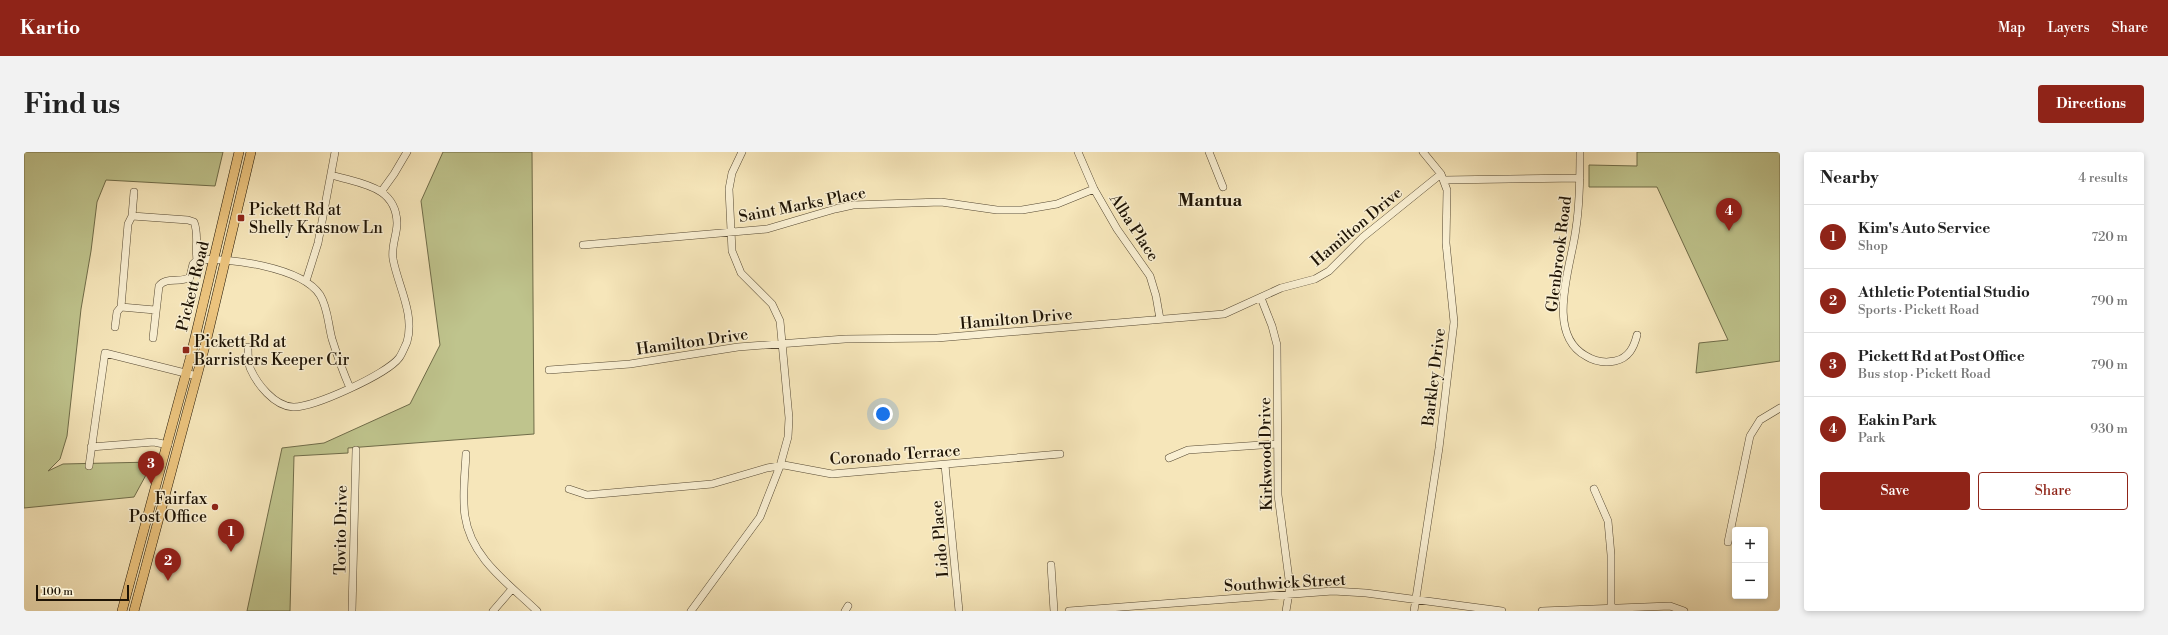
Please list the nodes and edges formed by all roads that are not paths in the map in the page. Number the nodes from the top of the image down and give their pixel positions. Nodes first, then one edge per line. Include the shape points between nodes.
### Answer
1 (239, 152) edge
2 (251, 152) edge
3 (336, 152) edge
4 (407, 152) edge
5 (742, 152) edge
6 (1078, 152) edge
7 (1209, 152) edge
8 (1423, 152) edge
9 (1580, 152) edge
10 (332, 175) junction
11 (1443, 177) junction
12 (1580, 178) junction
13 (1223, 187) dead end
14 (1094, 189) junction
15 (134, 192) dead end
16 (381, 192) junction
17 (132, 216) junction
18 (731, 233) junction
19 (583, 244) dead end
20 (214, 258) junction
21 (226, 259) junction
22 (197, 260) junction
23 (306, 281) junction
24 (1261, 298) junction
25 (121, 307) junction
26 (155, 310) junction
27 (1160, 319) junction
28 (115, 328) dead end
29 (1638, 335) dead end
30 (153, 338) dead end
31 (783, 344) junction
32 (248, 347) dead end
33 (549, 370) dead end
34 (186, 373) junction
35 (197, 376) junction
36 (350, 388) junction
37 (1780, 408) edge
38 (1277, 444) junction
39 (168, 445) junction
40 (92, 446) junction
41 (356, 450) dead end
42 (466, 454) dead end
43 (1060, 454) dead end
44 (1169, 458) dead end
45 (945, 465) junction
46 (89, 466) dead end
47 (780, 466) junction
48 (569, 489) dead end
49 (1594, 489) dead end
50 (1728, 542) dead end
51 (1051, 565) dead end
52 (512, 589) junction
53 (1290, 594) junction
54 (1416, 600) junction
55 (1611, 610) edge
56 (122, 611) edge
57 (134, 611) edge
58 (352, 611) edge
59 (493, 611) edge
60 (537, 611) edge
61 (691, 611) edge
62 (960, 611) edge
63 (1054, 611) edge
64 (1070, 611) edge
65 (1286, 611) edge
66 (1414, 611) edge
67 (1502, 611) edge
68 (1542, 611) edge
69 (1684, 611) edge

1 - 20 main road, Pickett Road
2 - 21 main road, Pickett Road
3 - 10 street
4 - 16 street
5 - 18 street via 732,173 729,189
6 - 14 street, Alba Place
7 - 13 street
8 - 11 street
9 - 12 street, Glenbrook Road
10 - 16 street via 360,182
10 - 23 street via 318,243
11 - 12 street
11 - 24 street, Hamilton Drive via 1363,237 1329,271 1315,279 1280,288
11 - 54 street, Barkley Drive via 1447,190 1446,242 1454,334
12 - 29 street, Glenbrook Road via 1575,239 1563,302 1563,319 1567,333 1575,348 1583,354 1598,361 1608,362 1624,357 1632,350
14 - 18 street, Saint Marks Place via 1057,204 1022,210 997,210 941,202 853,205 767,229
14 - 27 street, Alba Place via 1116,229 1150,276
15 - 17 street
16 - 36 street via 389,200 396,217 393,257 409,325 406,342 399,358 384,371
17 - 22 street via 194,222 198,233 195,245
17 - 25 street via 128,224
18 - 19 street, Saint Marks Place
18 - 31 street via 732,251 737,266 775,309 780,321
20 - 21 street
20 - 22 street
20 - 34 main road, Pickett Road
21 - 23 street via 292,273
21 - 35 main road, Pickett Road
22 - 26 street via 193,264 190,278 162,282
23 - 36 street via 319,294 328,314 332,337
24 - 27 street, Hamilton Drive via 1224,314
24 - 38 street, Kirkwood Drive via 1277,345
25 - 26 street
25 - 28 street via 117,312
26 - 30 street
27 - 31 street, Hamilton Drive via 937,338 845,339
31 - 33 street, Hamilton Drive via 720,350 630,364
31 - 47 street via 789,427
32 - 36 street via 250,366 256,379 277,401 292,407 311,405
34 - 35 street
34 - 39 main road, Pickett Road
34 - 40 street via 105,353
35 - 57 main road, Pickett Road
37 - 50 street via 1760,420 1750,436
38 - 44 street via 1188,450
38 - 53 street, Kirkwood Drive via 1279,512
39 - 40 street via 154,442
39 - 56 main road, Pickett Road
40 - 46 street
41 - 58 street, Tovito Drive
42 - 52 street via 464,503 469,534 481,557
43 - 45 street, Coronado Terrace
45 - 47 street, Coronado Terrace via 832,474 794,465
45 - 62 street, Lido Place
47 - 48 street, Coronado Terrace via 712,484 586,495
47 - 61 street via 760,517
49 - 55 street via 1608,521
51 - 63 street
52 - 59 street
52 - 60 street
53 - 54 street, Southwick Street via 1345,591
53 - 64 street, Southwick Street
53 - 65 street, Kirkwood Drive
54 - 66 street, Barkley Drive
54 - 67 street, Southwick Street
55 - 68 street
55 - 69 street via 1670,606

